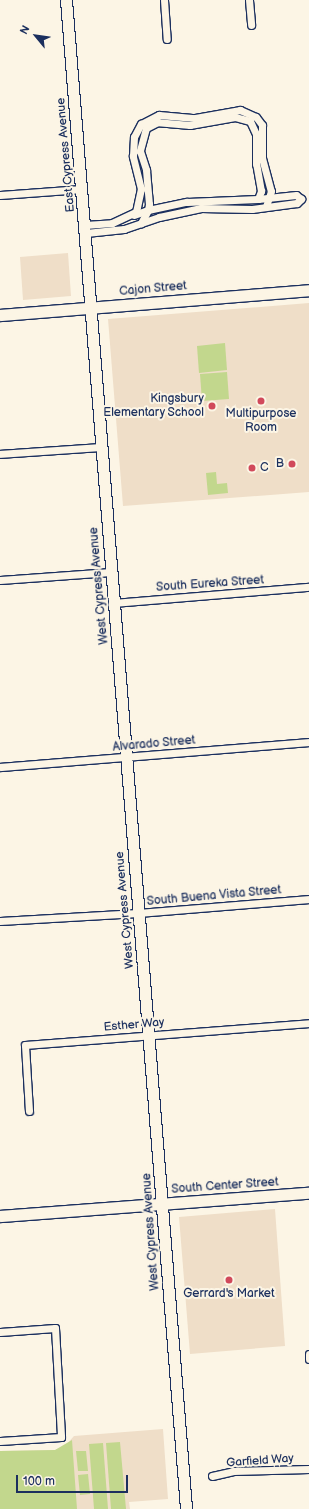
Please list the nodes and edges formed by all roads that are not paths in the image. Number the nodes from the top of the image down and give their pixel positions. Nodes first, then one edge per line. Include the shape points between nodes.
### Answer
1 (66, 0) edge
2 (164, 0) edge
3 (249, 0) edge
4 (251, 25) dead end
5 (167, 38) dead end
6 (82, 189) junction
7 (0, 195) edge
8 (271, 197) junction
9 (258, 199) junction
10 (266, 206) junction
11 (148, 210) junction
12 (134, 215) junction
13 (141, 223) junction
14 (86, 229) junction
15 (309, 290) edge
16 (90, 308) junction
17 (0, 315) edge
18 (101, 447) junction
19 (0, 454) edge
20 (111, 572) junction
21 (0, 580) edge
22 (309, 587) edge
23 (113, 603) junction
24 (309, 742) edge
25 (126, 758) junction
26 (0, 767) edge
27 (309, 899) edge
28 (138, 914) junction
29 (0, 921) edge
30 (309, 1023) edge
31 (149, 1035) junction
32 (29, 1111) dead end
33 (309, 1193) edge
34 (161, 1203) junction
35 (0, 1216) edge
36 (0, 1332) edge
37 (309, 1354) edge
38 (309, 1359) edge
39 (0, 1441) edge
40 (309, 1469) edge
41 (212, 1476) dead end
42 (186, 1509) edge

1 - 6 main road, East Cypress Avenue
2 - 5 street
3 - 4 street
6 - 7 street
6 - 14 main road, East Cypress Avenue
8 - 9 street
8 - 10 street
8 - 10 street via 298,195 301,200
8 - 12 street via 262,158 262,126 256,117 240,110 195,118 159,114 141,124 134,137 132,156 141,189 140,205
9 - 11 street via 206,200
9 - 11 street via 262,191 256,164 256,134 250,121 239,117 190,125 158,122 144,132 140,142 140,154 148,185
10 - 13 street via 201,208
11 - 12 street
11 - 13 street
12 - 14 street
13 - 14 street via 105,233
14 - 16 main road, East Cypress Avenue
15 - 16 main road, Cajon Street
16 - 17 main road, Cajon Street
16 - 18 main road, West Cypress Avenue
18 - 19 street
18 - 20 main road, West Cypress Avenue
20 - 21 street
20 - 23 main road, West Cypress Avenue
22 - 23 street, South Eureka Street
23 - 25 main road, West Cypress Avenue
24 - 25 street, Alvarado Street
25 - 26 street, Alvarado Street
25 - 28 main road, West Cypress Avenue
27 - 28 street, South Buena Vista Street
28 - 29 street, South Buena Vista Street
28 - 31 main road, West Cypress Avenue
30 - 31 street, Esther Way
31 - 32 street, Esther Way via 25,1045
31 - 34 main road, West Cypress Avenue
33 - 34 main road, South Center Street
34 - 35 main road, South Center Street
34 - 42 main road, West Cypress Avenue
36 - 39 street via 55,1328 61,1437
37 - 38 street
40 - 41 street, Garfield Way via 233,1471

